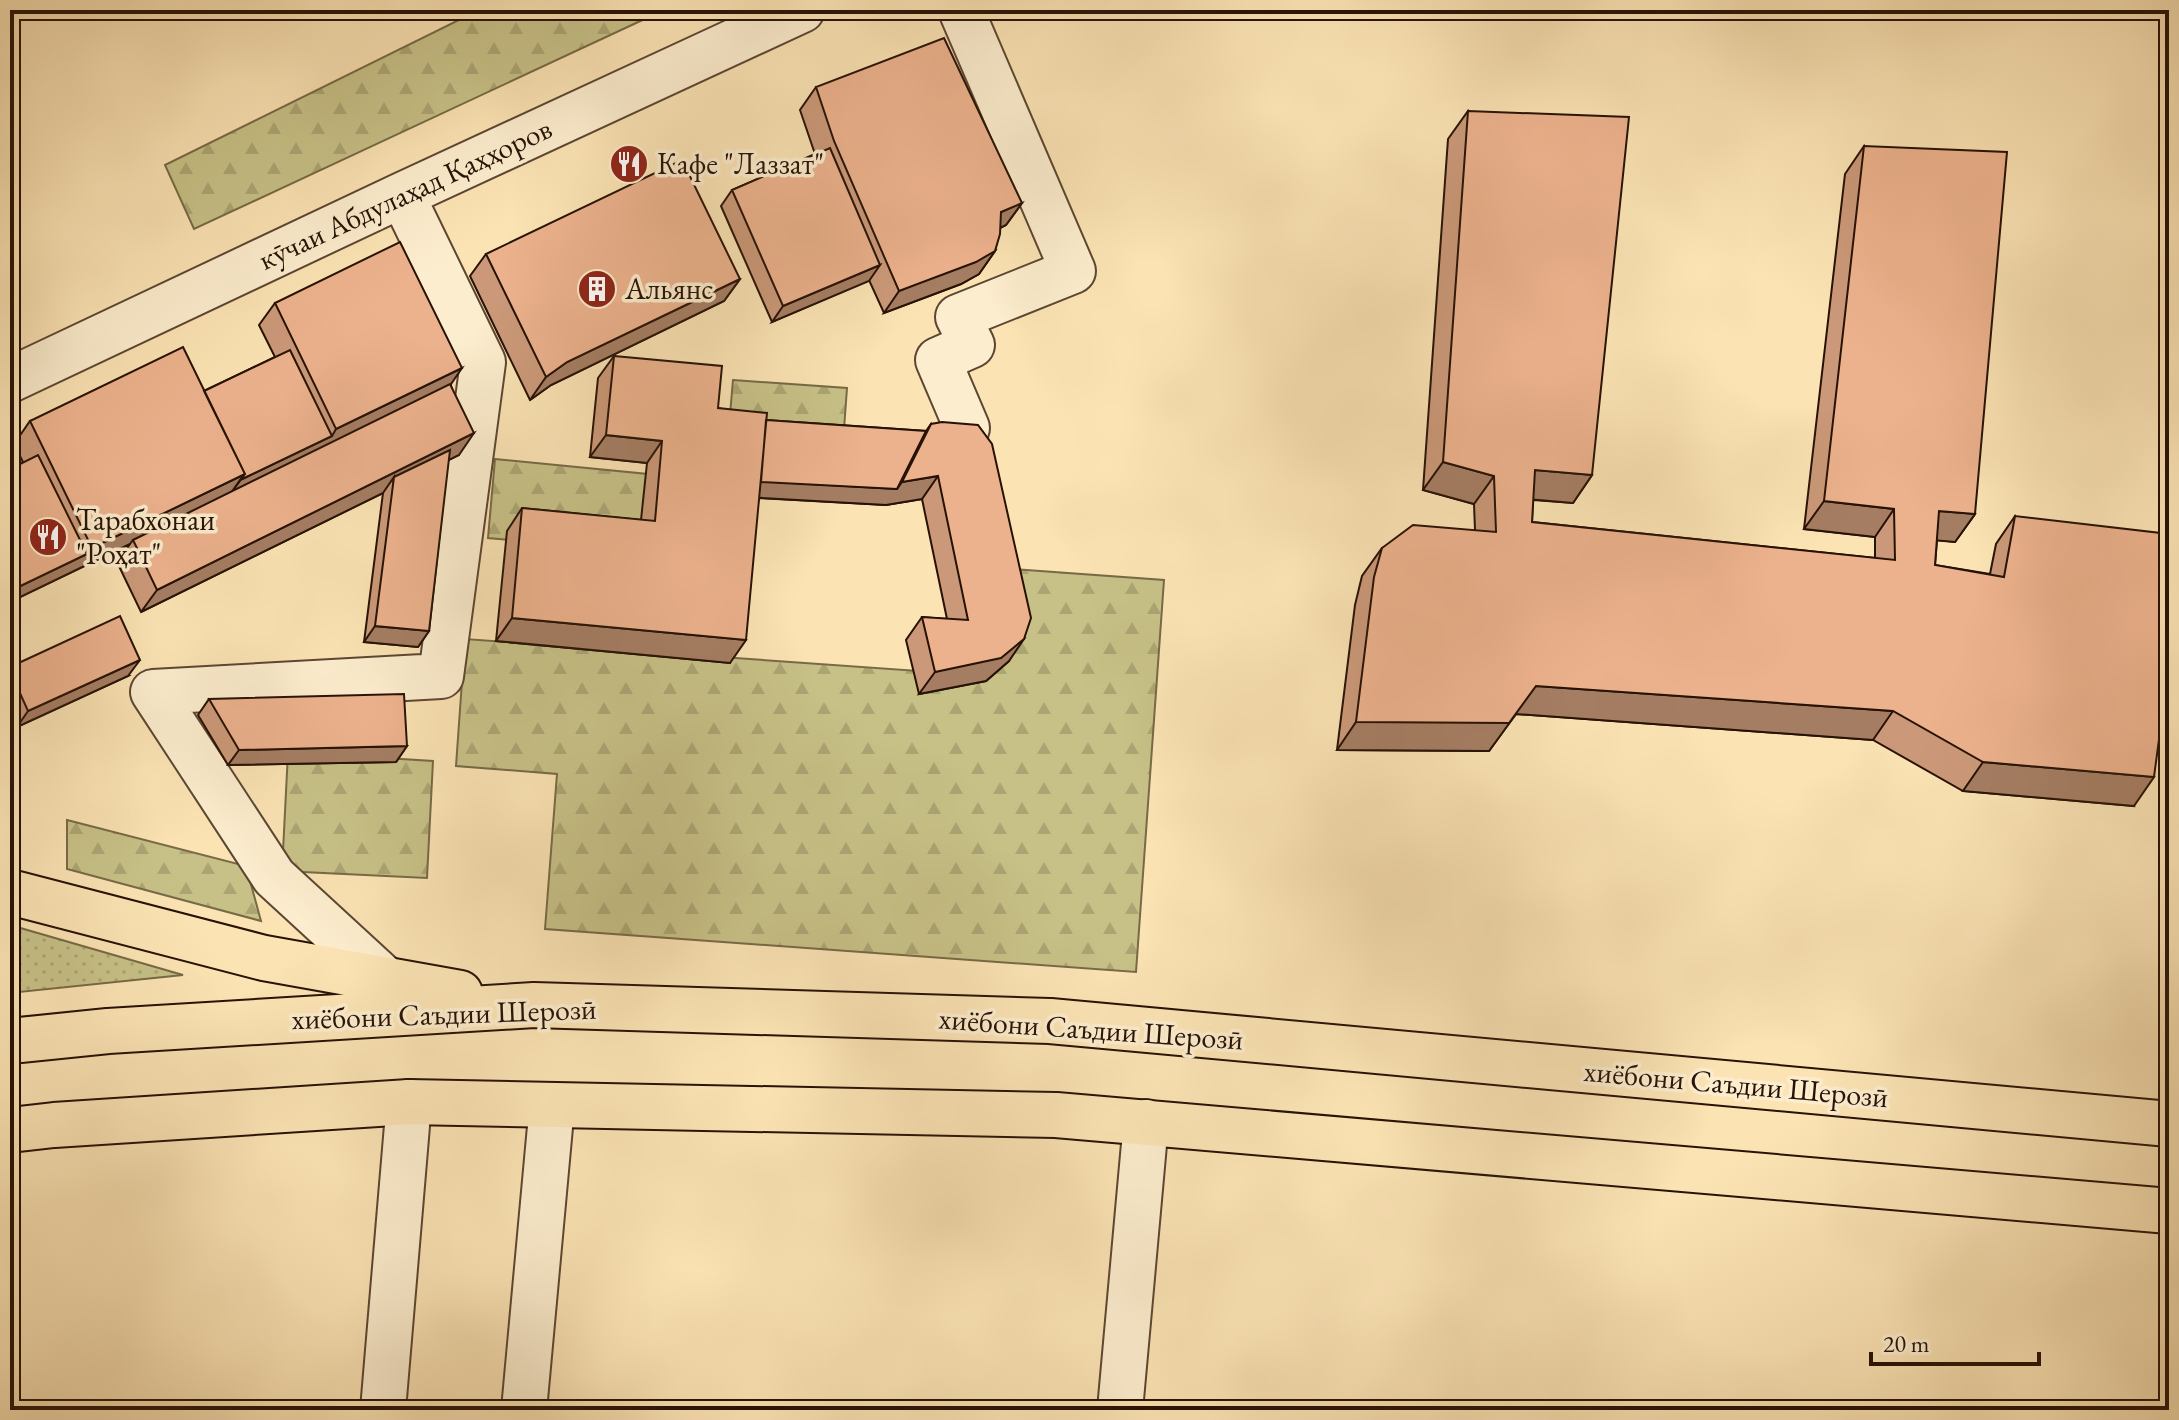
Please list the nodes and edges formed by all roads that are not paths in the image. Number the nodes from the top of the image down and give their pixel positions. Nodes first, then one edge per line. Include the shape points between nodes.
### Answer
1 (802, 10) edge
2 (961, 10) edge
3 (402, 195) junction
4 (10, 380) edge
5 (967, 428) edge
6 (10, 892) edge
7 (386, 980) junction
8 (534, 1005) junction
9 (10, 1041) edge
10 (409, 1102) junction
11 (552, 1105) junction
12 (1146, 1122) junction
13 (2169, 1124) edge
14 (10, 1130) edge
15 (2169, 1211) edge
16 (383, 1410) edge
17 (524, 1410) edge
18 (1120, 1410) edge

1 - 3 street, кӯчаи Абдулаҳад Қаҳҳоров
2 - 5 street via 1073,271 958,317 972,345 938,360
3 - 4 street, кӯчаи Абдулаҳад Қаҳҳоров
3 - 7 street via 483,362 441,676 153,692 274,877
6 - 7 highway via 264,958
7 - 8 highway
8 - 9 highway, хиёбони Саъдии Шерозӣ
8 - 13 highway, хиёбони Саъдии Шерозӣ via 1050,1021
10 - 11 highway
10 - 14 highway
10 - 16 street
11 - 12 highway via 1056,1115
11 - 17 street
12 - 15 highway
12 - 18 street

